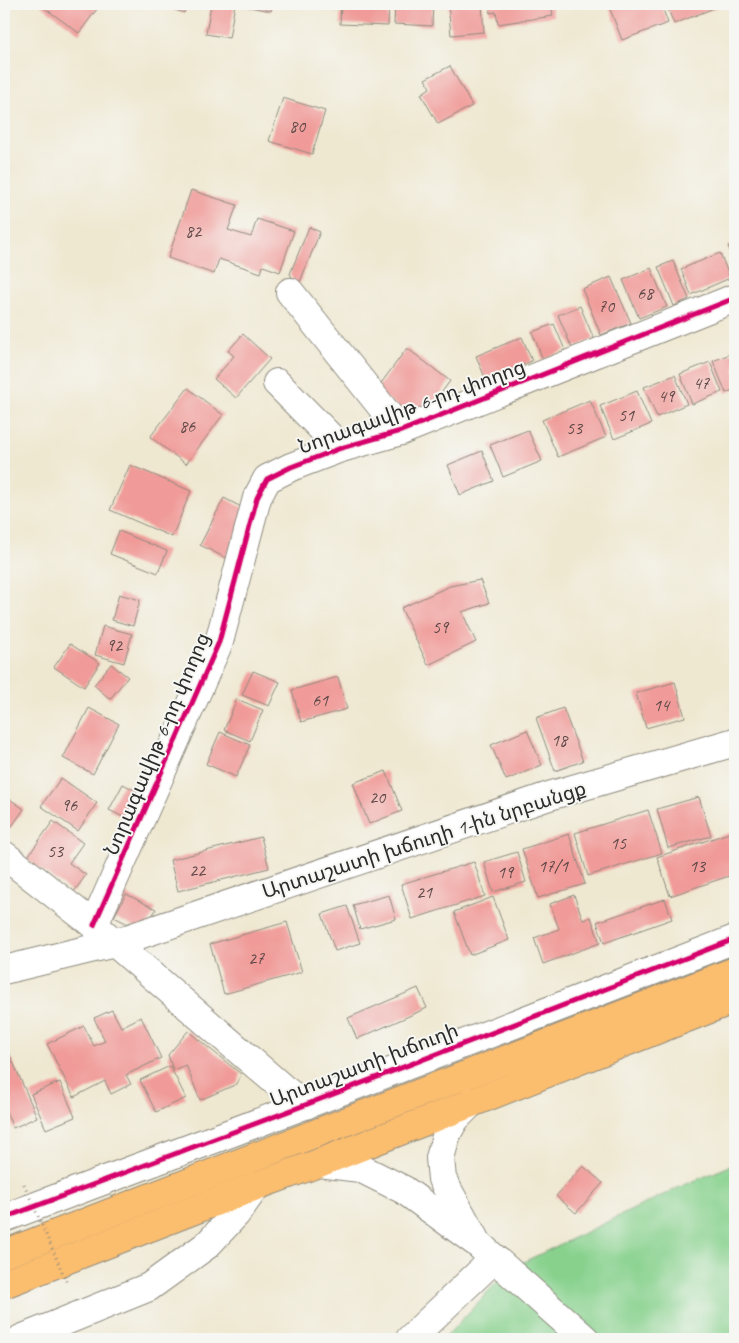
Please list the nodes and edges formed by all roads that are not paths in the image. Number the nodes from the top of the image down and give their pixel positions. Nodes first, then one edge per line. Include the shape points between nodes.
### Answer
1 (290, 292) dead end
2 (735, 298) edge
3 (277, 383) dead end
4 (400, 431) junction
5 (341, 448) junction
6 (735, 742) edge
7 (4, 855) edge
8 (104, 934) junction
9 (735, 939) edge
10 (4, 970) edge
11 (735, 970) edge
12 (735, 1000) edge
13 (472, 1102) junction
14 (305, 1105) junction
15 (319, 1163) junction
16 (256, 1186) junction
17 (4, 1218) edge
18 (486, 1251) junction
19 (4, 1254) edge
20 (4, 1284) edge
21 (21, 1339) edge
22 (410, 1339) edge
23 (585, 1339) edge

1 - 4 street
2 - 4 street, Նորագավիթ 6-րդ փողոց
3 - 5 street
4 - 5 street, Նորագավիթ 6-րդ փողոց
5 - 8 street, Նորագավիթ 6-րդ փողոց via 291,466 267,479 258,498 219,642
6 - 8 street, Արտաշատի խճուղի 1-ին նրբանցք
7 - 8 street
8 - 10 street, Արտաշատի խճուղի 1-ին նրբանցք
8 - 14 street
9 - 14 street, Արտաշատի խճուղի
11 - 19 highway
12 - 13 highway
13 - 15 highway
13 - 18 street via 455,1119 447,1133 440,1158 442,1179
14 - 17 street, Արտաշատի խճուղի
15 - 16 highway
15 - 18 street via 360,1168 404,1190
16 - 20 highway
16 - 21 street via 236,1214 207,1245 149,1287
18 - 22 street
18 - 23 street

